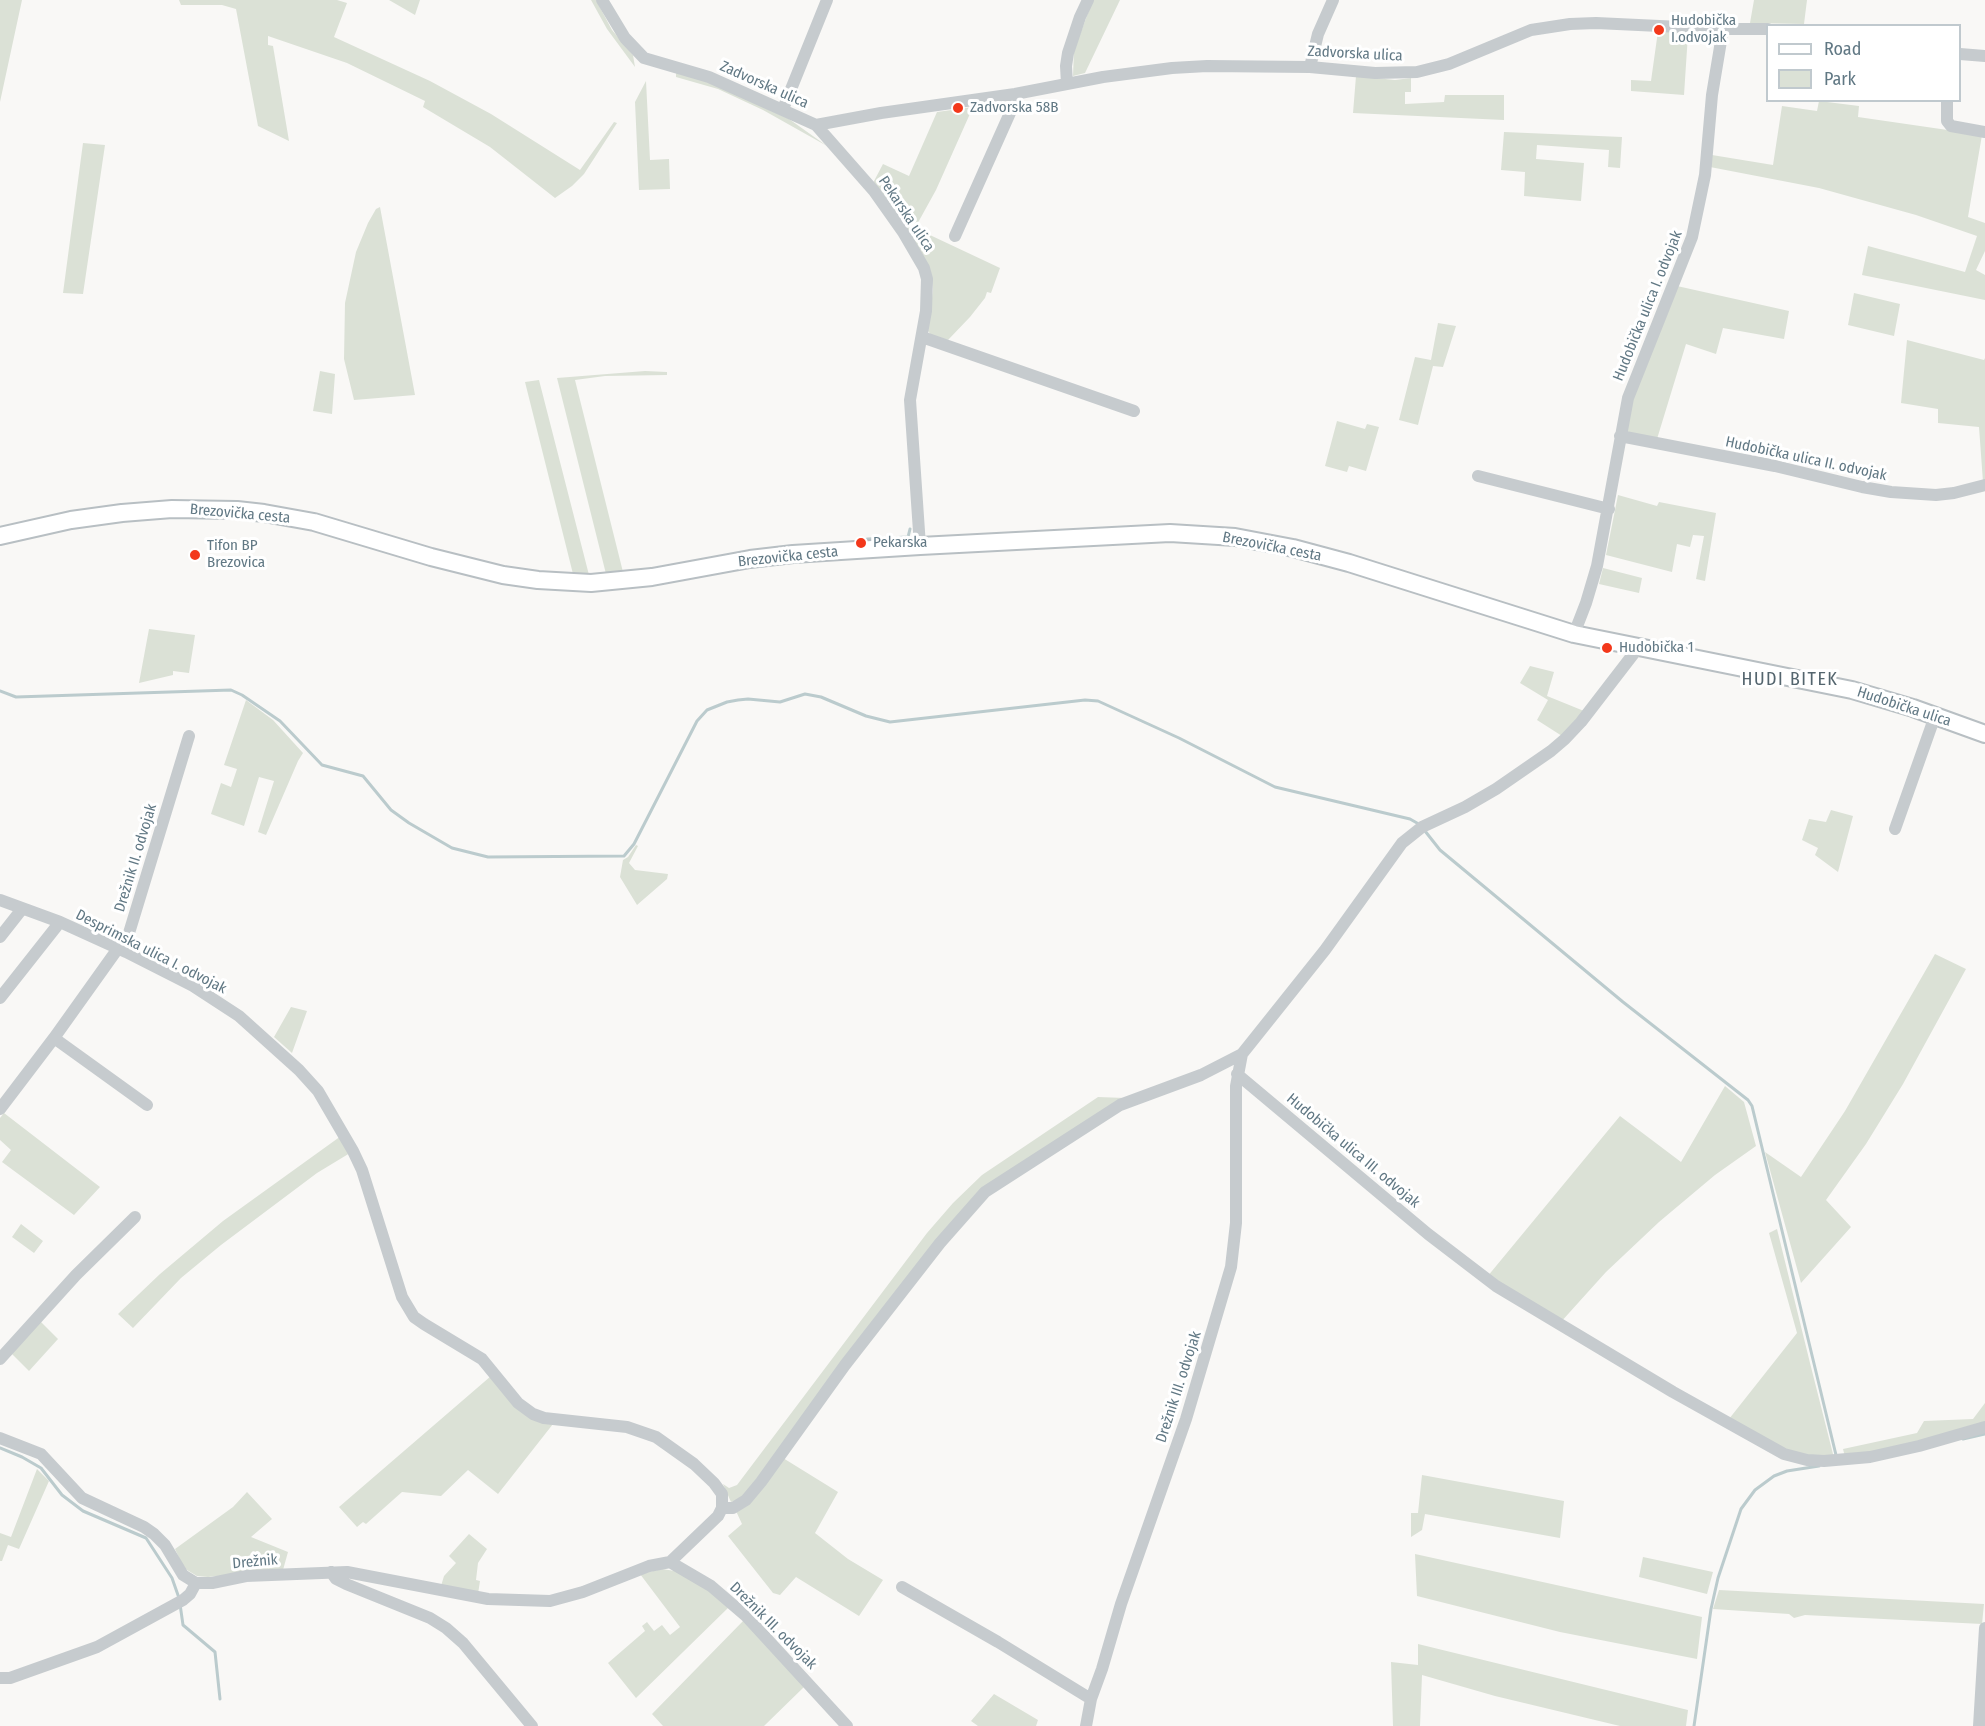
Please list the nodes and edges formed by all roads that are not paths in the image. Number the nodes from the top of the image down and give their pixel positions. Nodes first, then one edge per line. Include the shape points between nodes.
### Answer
1 (602, 0) edge
2 (827, 0) edge
3 (1088, 0) edge
4 (1333, 0) edge
5 (1723, 29) junction
6 (1766, 29) edge
7 (1961, 54) edge
8 (1985, 56) edge
9 (1310, 67) junction
10 (1067, 84) junction
11 (1015, 94) junction
12 (1947, 102) edge
13 (783, 109) junction
14 (816, 125) junction
15 (1985, 132) edge
16 (955, 236) dead end
17 (922, 337) junction
18 (1134, 411) dead end
19 (1620, 436) junction
20 (1478, 476) dead end
21 (1985, 485) edge
22 (1608, 509) junction
23 (0, 536) edge
24 (920, 546) junction
25 (1574, 634) junction
26 (1638, 648) junction
27 (1935, 716) junction
28 (1982, 729) edge
29 (189, 736) dead end
30 (1895, 829) dead end
31 (0, 900) edge
32 (22, 909) junction
33 (60, 922) junction
34 (0, 937) edge
35 (118, 949) junction
36 (0, 998) edge
37 (54, 1038) junction
38 (1242, 1054) junction
39 (1237, 1074) junction
40 (147, 1105) dead end
41 (0, 1108) edge
42 (135, 1217) dead end
43 (0, 1359) edge
44 (1985, 1427) edge
45 (0, 1438) edge
46 (722, 1508) junction
47 (670, 1563) junction
48 (331, 1572) junction
49 (196, 1583) junction
50 (902, 1587) dead end
51 (1985, 1628) edge
52 (0, 1678) edge
53 (1091, 1699) junction
54 (1982, 1704) edge
55 (532, 1726) edge
56 (847, 1726) edge
57 (1086, 1726) edge
58 (1979, 1726) edge

1 - 13 street, Zadvorska ulica via 617,27 644,58 709,77
2 - 13 street
3 - 10 street via 1068,53
4 - 9 street via 1318,34
5 - 6 street
5 - 9 street, Zadvorska ulica via 1570,24 1531,30 1432,70 1390,73
5 - 19 street, Hudobička ulica I. odvojak via 1705,175 1692,237 1636,374
7 - 8 street
9 - 10 street, Zadvorska ulica via 1172,68
10 - 11 street, Zadvorska ulica
11 - 14 street, Zadvorska ulica
11 - 16 street
12 - 15 street via 1951,126
13 - 14 street, Zadvorska ulica
14 - 17 street, Pekarska ulica via 874,191 924,268 928,288
17 - 18 street
17 - 24 street, Pekarska ulica via 910,400
19 - 21 street, Hudobička ulica II. odvojak via 1891,492 1936,495
19 - 22 street, Hudobička ulica I. odvojak
20 - 22 street
22 - 25 street, Hudobička ulica I. odvojak via 1597,566
23 - 24 main road, Brezovička cesta via 122,513 237,510 314,522 502,574 591,583 652,577 750,559
24 - 25 main road, Brezovička cesta via 1170,533 1235,537 1349,563
25 - 26 main road, Hudobička ulica
26 - 27 main road, Hudobička ulica via 1852,690
26 - 38 street via 1581,722 1551,751 1496,789 1422,827 1402,843 1325,950
27 - 28 main road, Hudobička ulica
27 - 30 street
29 - 35 street, Drežnik II. odvojak via 129,933
31 - 32 street, Desprimska ulica I. odvojak
32 - 33 street, Desprimska ulica I. odvojak
32 - 34 street
33 - 35 street, Desprimska ulica I. odvojak
33 - 36 street, Desprimska ulica I. odvojak
35 - 37 street, Drežnik II. odvojak
35 - 46 street, Desprimska ulica I. odvojak via 224,1005 255,1029 318,1091 362,1170 402,1297 414,1317 482,1359 518,1403 533,1414 627,1427 656,1437 714,1483 722,1494
37 - 40 street
37 - 41 street, Drežnik II. odvojak
38 - 39 street
38 - 46 street via 1201,1075 1120,1105 985,1192 845,1365 761,1482 746,1500 733,1508
39 - 44 street, Hudobička ulica III. odvojak via 1496,1286 1784,1454 1807,1460 1870,1457
39 - 53 street, Drežnik III. odvojak via 1232,1267 1186,1419
42 - 43 street
45 - 49 street via 41,1454 82,1498 154,1534 183,1575
46 - 47 street
47 - 48 street, Drežnik via 649,1566 565,1599 533,1602 488,1599
47 - 56 street, Drežnik III. odvojak via 711,1586 738,1609
48 - 49 street, Drežnik
48 - 55 street via 346,1584 446,1628
49 - 52 street via 178,1603 97,1647 10,1678
50 - 53 street
51 - 54 street
53 - 57 street, Drežnik III. odvojak
54 - 58 street

